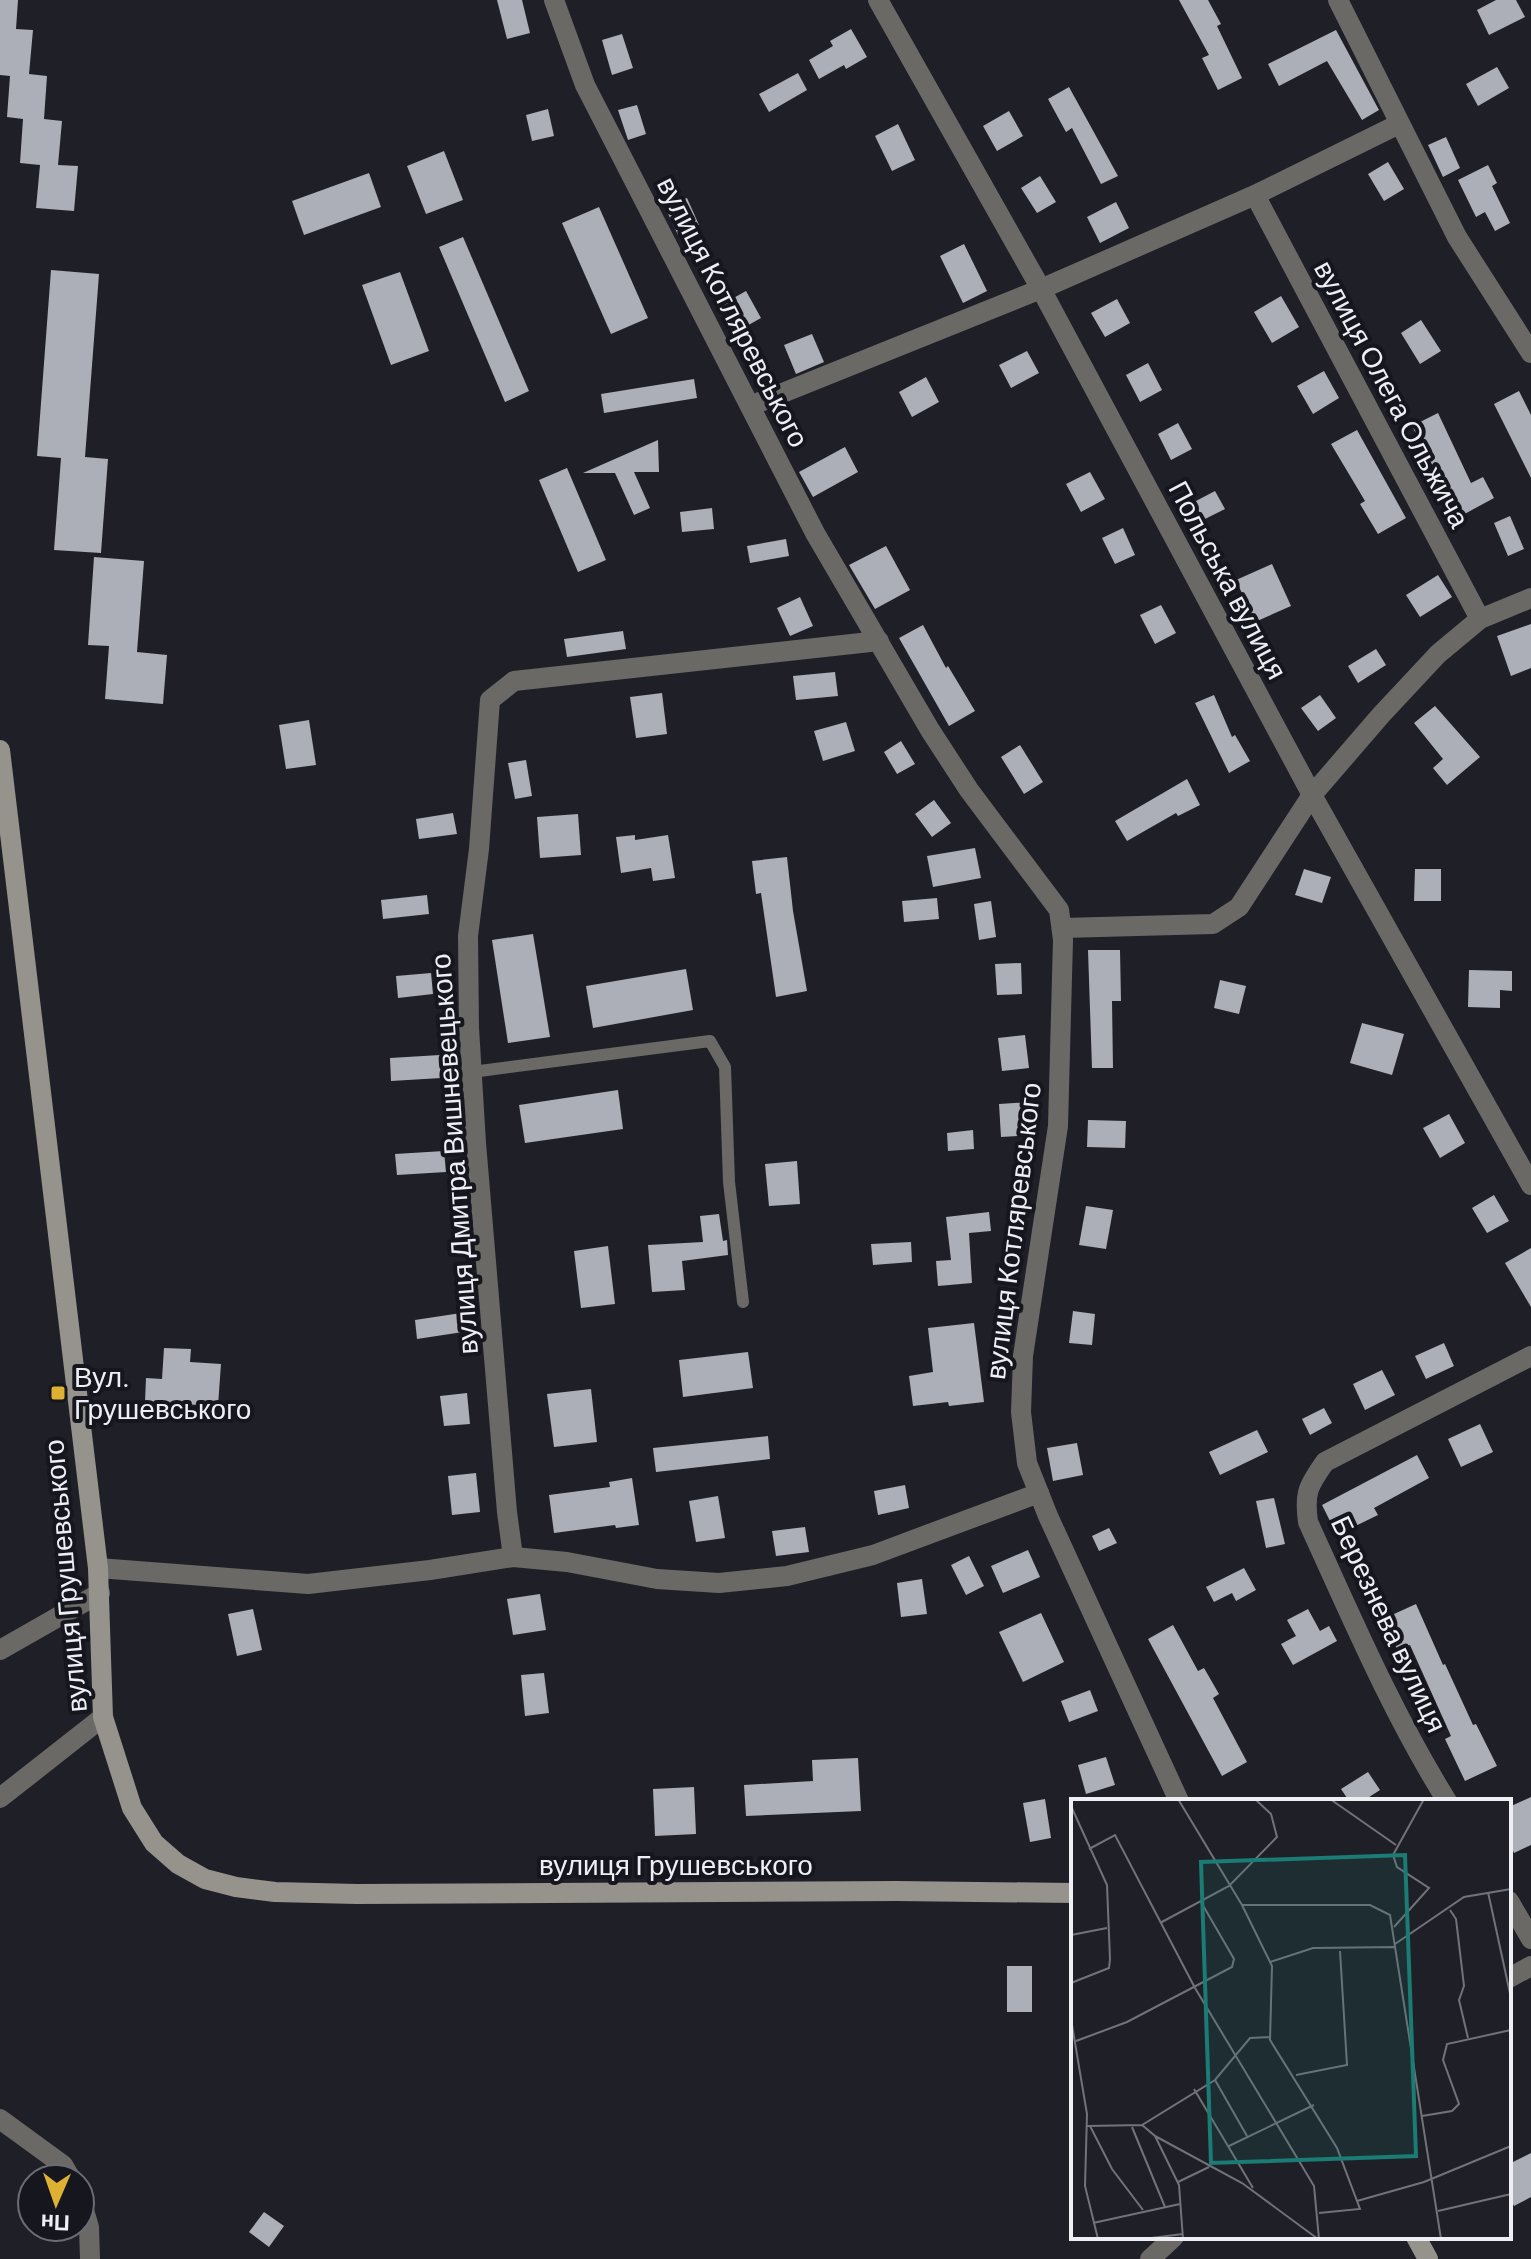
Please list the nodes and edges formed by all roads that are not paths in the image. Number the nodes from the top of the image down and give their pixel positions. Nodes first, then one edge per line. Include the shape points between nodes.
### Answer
1 (554, 0) edge
2 (878, 0) edge
3 (1338, 0) edge
4 (1399, 124) junction
5 (1255, 195) junction
6 (1041, 289) junction
7 (1531, 353) edge
8 (750, 406) junction
9 (1531, 598) edge
10 (1480, 619) junction
11 (879, 641) junction
12 (0, 750) edge
13 (1312, 795) junction
14 (1062, 928) junction
15 (472, 1072) junction
16 (1531, 1185) edge
17 (743, 1302) dead end
18 (1531, 1356) edge
19 (1039, 1493) junction
20 (513, 1557) junction
21 (98, 1568) junction
22 (100, 1593) junction
23 (0, 1650) edge
24 (103, 1717) junction
25 (0, 1798) edge
26 (1178, 1799) edge
27 (1446, 1799) edge
28 (1071, 1893) edge
29 (1511, 1904) edge
30 (1531, 1939) edge
31 (1531, 1966) edge
32 (1511, 1977) edge
33 (0, 2119) edge
34 (60, 2163) edge
35 (1172, 2239) edge
36 (1417, 2239) edge
37 (1150, 2259) edge
38 (1428, 2259) edge

1 - 8 street, вулиця Котляревського via 585,85
2 - 6 street, Польська вулиця
3 - 4 street
4 - 5 street
4 - 7 street via 1457,237
5 - 6 street
5 - 10 street, вулиця Олега Ольжича
6 - 8 street
6 - 13 street, Польська вулиця
8 - 11 street, вулиця Котляревського via 815,533
9 - 10 street
10 - 13 street via 1438,654
11 - 14 street, вулиця Котляревського via 969,790 1059,910
11 - 15 street, вулиця Дмитра Вишневецького via 514,681 490,700 468,936
12 - 21 main road, вулиця Грушевського
13 - 14 street via 1239,907 1213,924
13 - 16 street, Польська вулиця
14 - 19 street, вулиця Котляревського via 1058,1126 1021,1412 1027,1463
15 - 17 lane via 710,1041 725,1067 729,1182
15 - 20 street, вулиця Дмитра Вишневецького
18 - 27 street, Березнева вулиця via 1325,1462 1305,1499 1308,1522 1369,1657
19 - 20 street via 873,1555 787,1576 719,1583 657,1579
19 - 26 street, вулиця Котляревського
20 - 21 street via 308,1584
21 - 22 main road, вулиця Грушевського
22 - 23 street
22 - 24 main road, вулиця Грушевського
24 - 25 street
24 - 28 main road, вулиця Грушевського via 132,1808 154,1843 205,1879 236,1887 357,1894
29 - 30 street
31 - 32 street
33 - 34 street
35 - 37 street
36 - 38 main road

